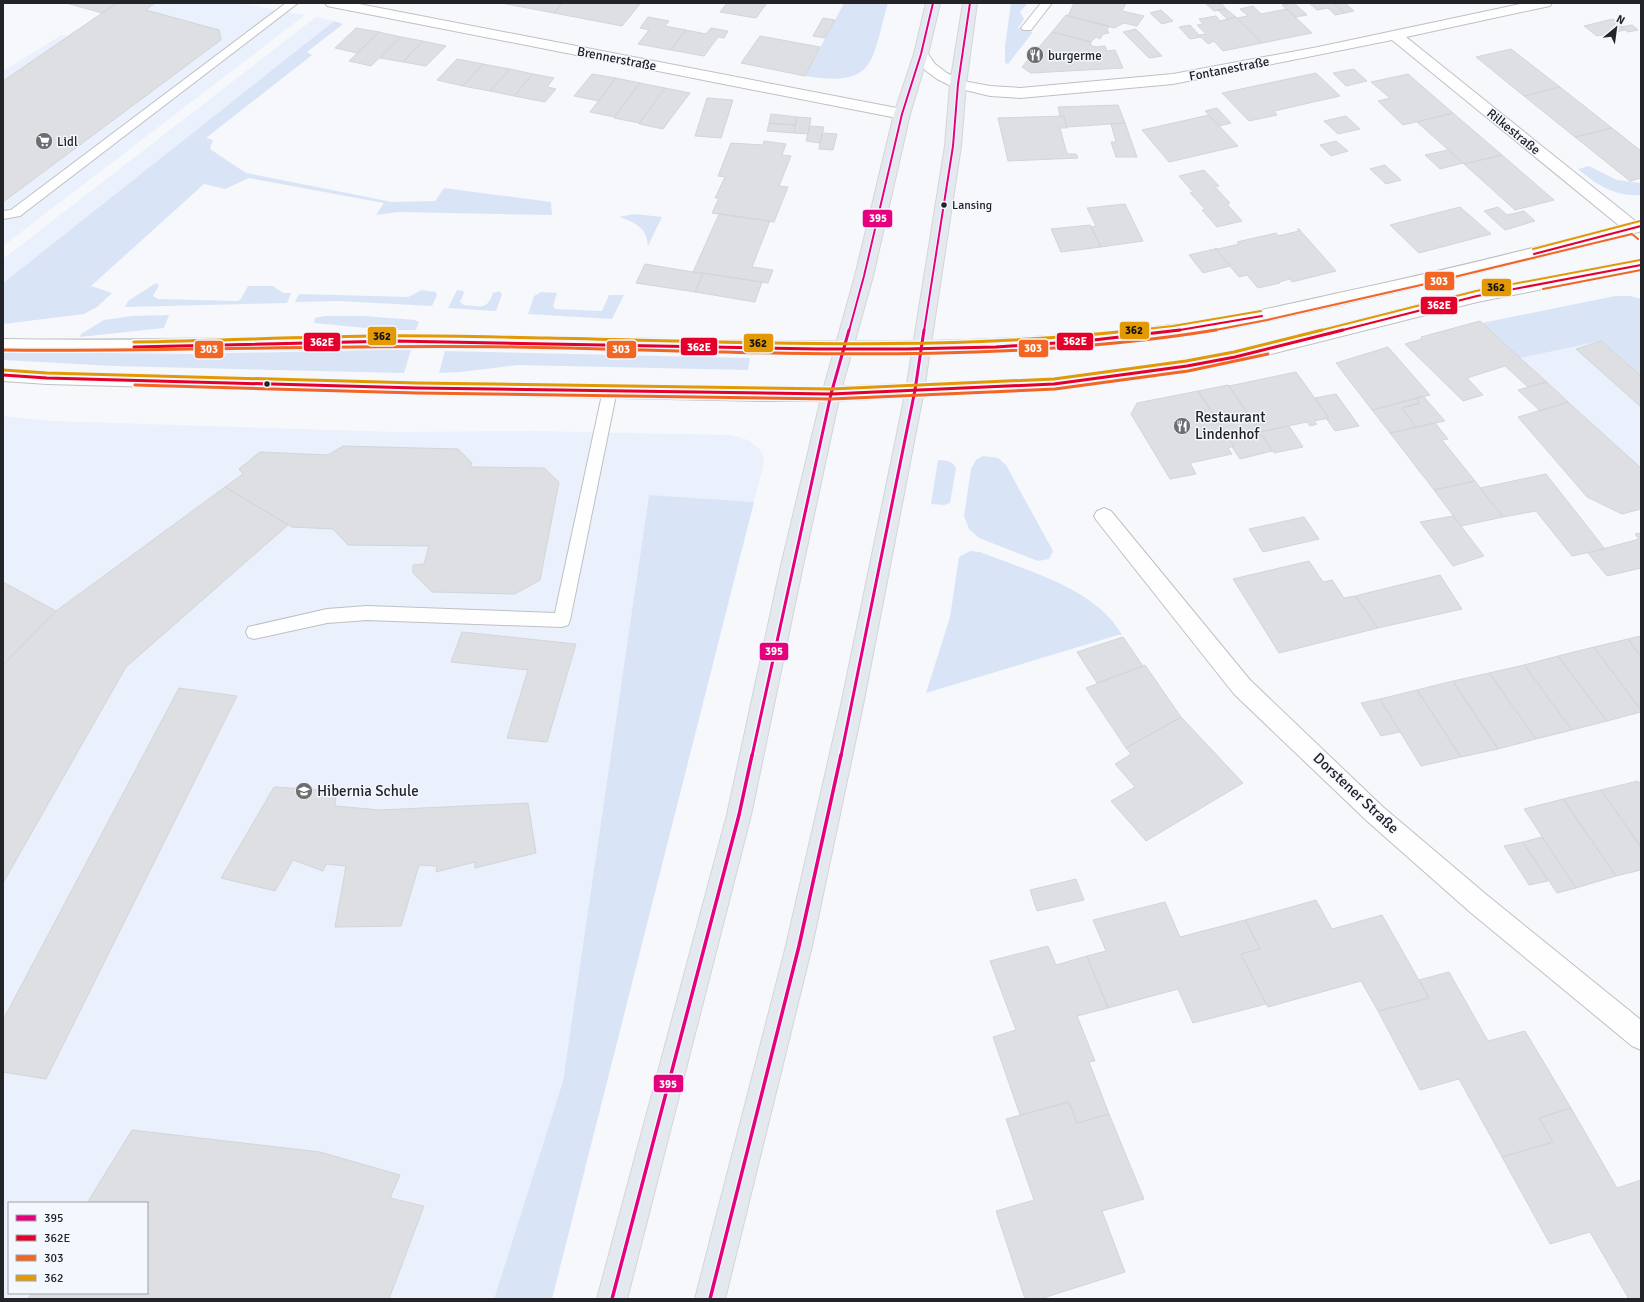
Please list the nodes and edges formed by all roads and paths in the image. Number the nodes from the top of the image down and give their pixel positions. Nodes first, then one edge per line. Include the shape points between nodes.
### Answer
1 (293, 3) edge
2 (332, 3) edge
3 (933, 3) edge
4 (970, 3) edge
5 (1047, 3) edge
6 (1545, 3) edge
7 (1027, 28) dead end
8 (1395, 35) junction
9 (921, 54) junction
10 (958, 84) junction
11 (902, 114) junction
12 (3, 216) edge
13 (1638, 230) edge
14 (1641, 265) edge
15 (3, 345) edge
16 (921, 349) junction
17 (842, 350) junction
18 (3, 375) edge
19 (610, 390) junction
20 (915, 390) junction
21 (831, 394) junction
22 (1104, 516) dead end
23 (254, 632) dead end
24 (1641, 1037) edge
25 (612, 1299) edge
26 (710, 1299) edge

1 - 12 lane via 15,213
2 - 11 street, Brennerstraße
3 - 9 main road
4 - 10 main road
5 - 7 lane
6 - 8 street, Fontanestraße
8 - 10 street, Fontanestraße via 1174,79 1020,92 990,91
8 - 13 street, Rilkestraße
9 - 10 street, Fontanestraße via 930,67
9 - 11 main road
10 - 16 main road via 953,146
11 - 17 main road via 864,276
13 - 16 street via 1235,322 1105,338
14 - 20 street via 1477,296 1250,353 1187,366 1054,384
15 - 17 street via 163,347 375,341
16 - 17 street
16 - 20 main road
17 - 21 main road
18 - 19 street via 417,388
19 - 21 street
19 - 23 lane via 562,620 367,613 327,616
20 - 21 street
20 - 26 main road via 852,705 799,946
21 - 25 main road via 739,815
22 - 24 street, Dorstener Straße via 1242,687 1376,814 1479,904

